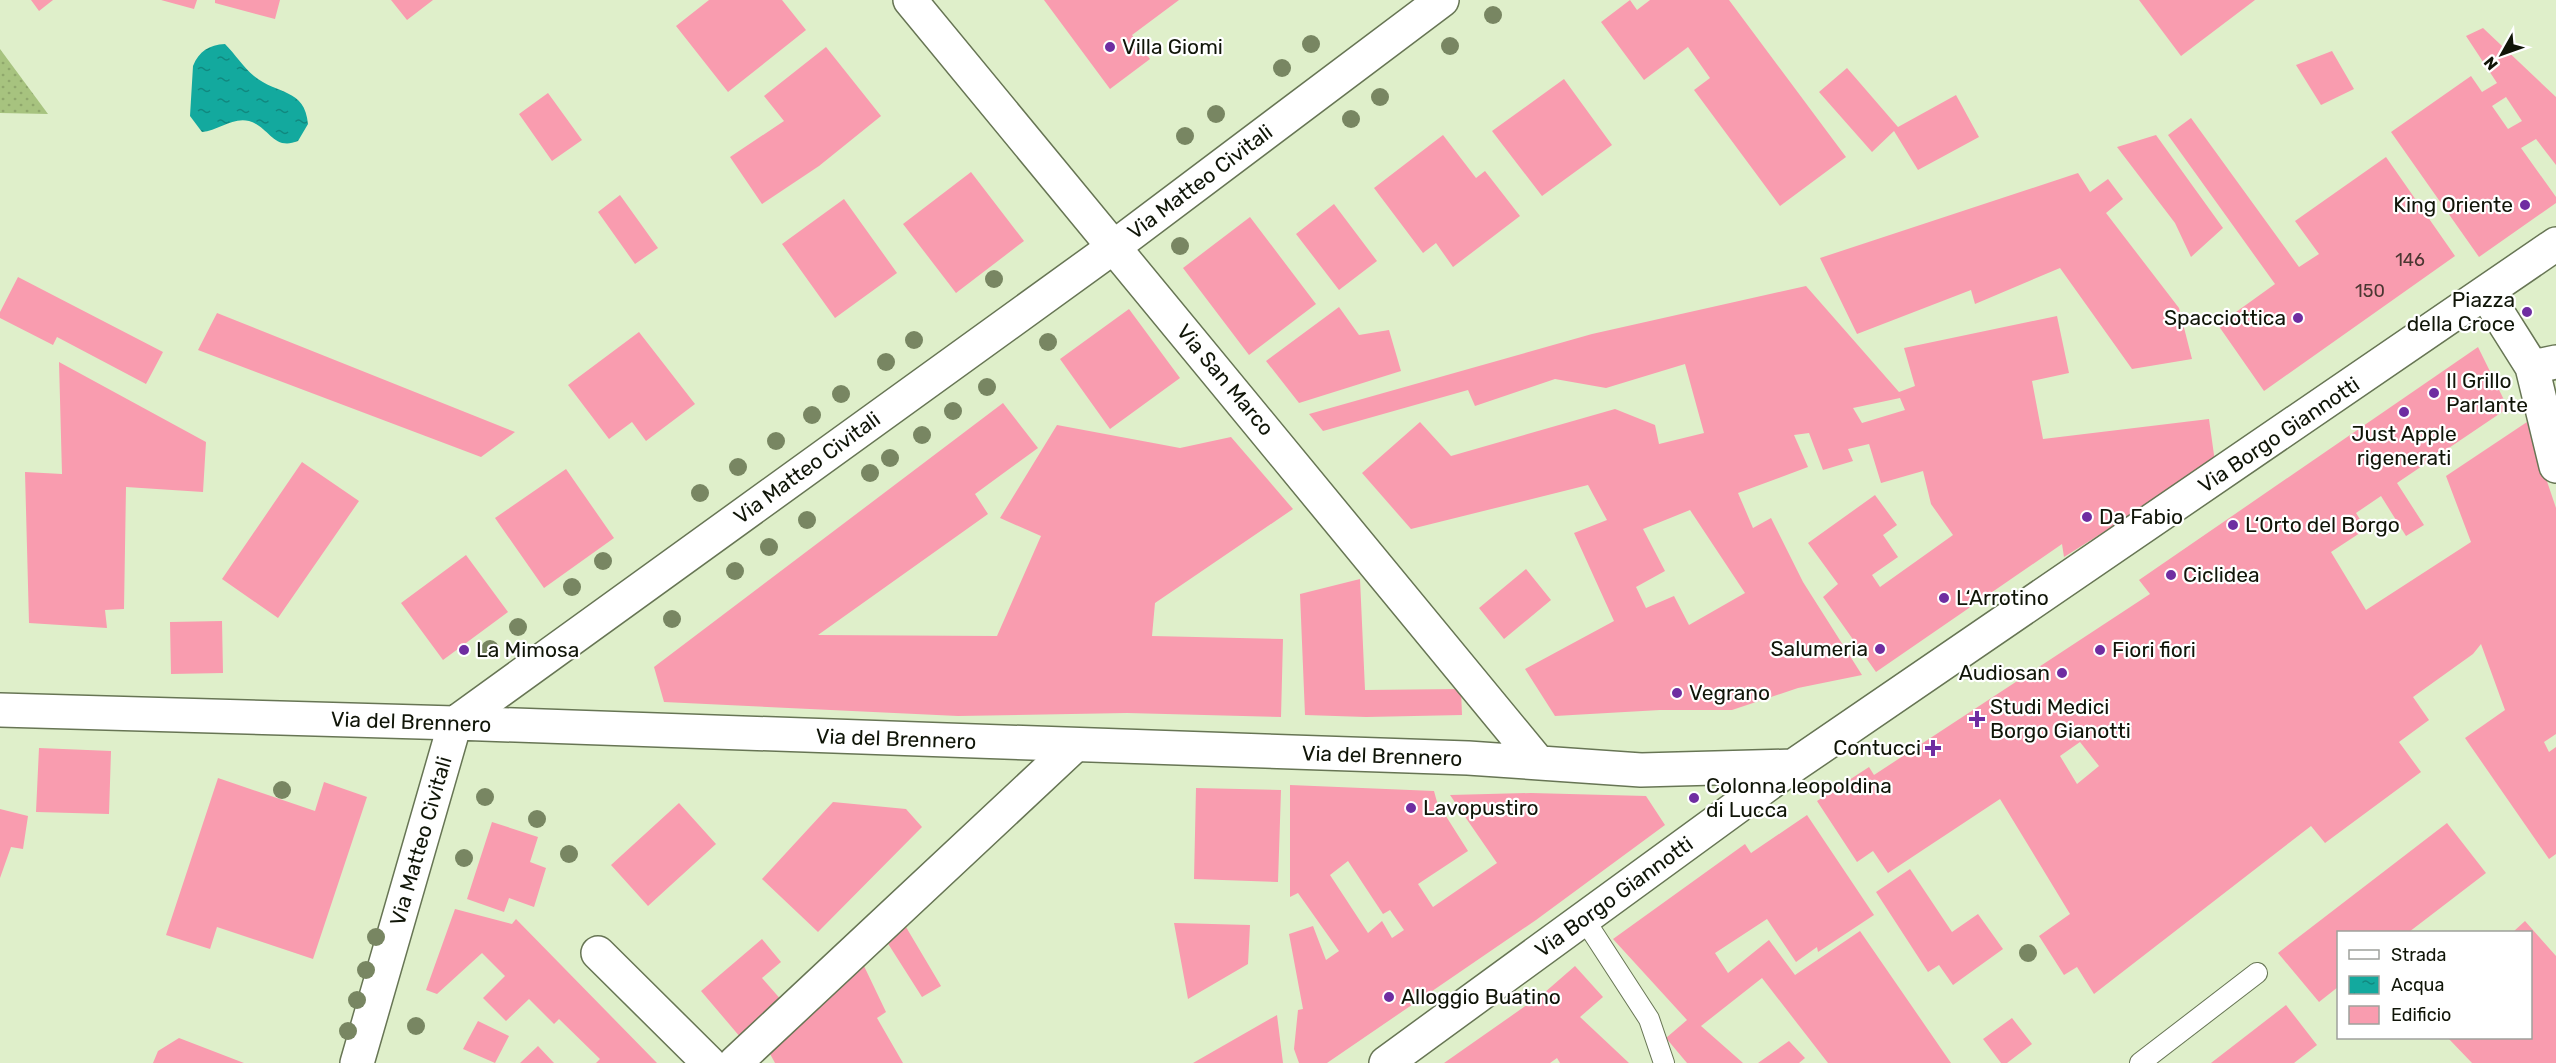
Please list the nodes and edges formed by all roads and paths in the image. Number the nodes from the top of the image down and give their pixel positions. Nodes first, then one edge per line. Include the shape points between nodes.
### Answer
1 (910, 0) edge
2 (1442, 0) edge
3 (2556, 244) edge
4 (1115, 246) junction
5 (2486, 294) junction
6 (2544, 365) edge
7 (2556, 466) edge
8 (0, 710) edge
9 (455, 723) junction
10 (1074, 746) junction
11 (1538, 762) junction
12 (1793, 766) junction
13 (1584, 919) junction
14 (598, 953) dead end
15 (2257, 973) dead end
16 (357, 1063) edge
17 (709, 1063) edge
18 (735, 1063) edge
19 (1386, 1063) edge
20 (1664, 1063) edge
21 (2139, 1063) edge

1 - 4 street, Via San Marco
2 - 4 street, Via Matteo Civitali
3 - 5 street, Via Borgo Giannotti
4 - 9 street, Via Matteo Civitali
4 - 11 street, Via San Marco
5 - 6 street
5 - 12 street, Via Borgo Giannotti
6 - 7 street
8 - 9 street, Via del Brennero
9 - 10 street, Via del Brennero
9 - 16 street, Via Matteo Civitali
10 - 11 street, Via del Brennero
10 - 18 street
11 - 12 street, Via del Brennero via 1641,770
12 - 13 street, Via Borgo Giannotti
13 - 19 street, Via Borgo Giannotti
13 - 20 lane via 1649,1019
14 - 17 street
15 - 21 lane

